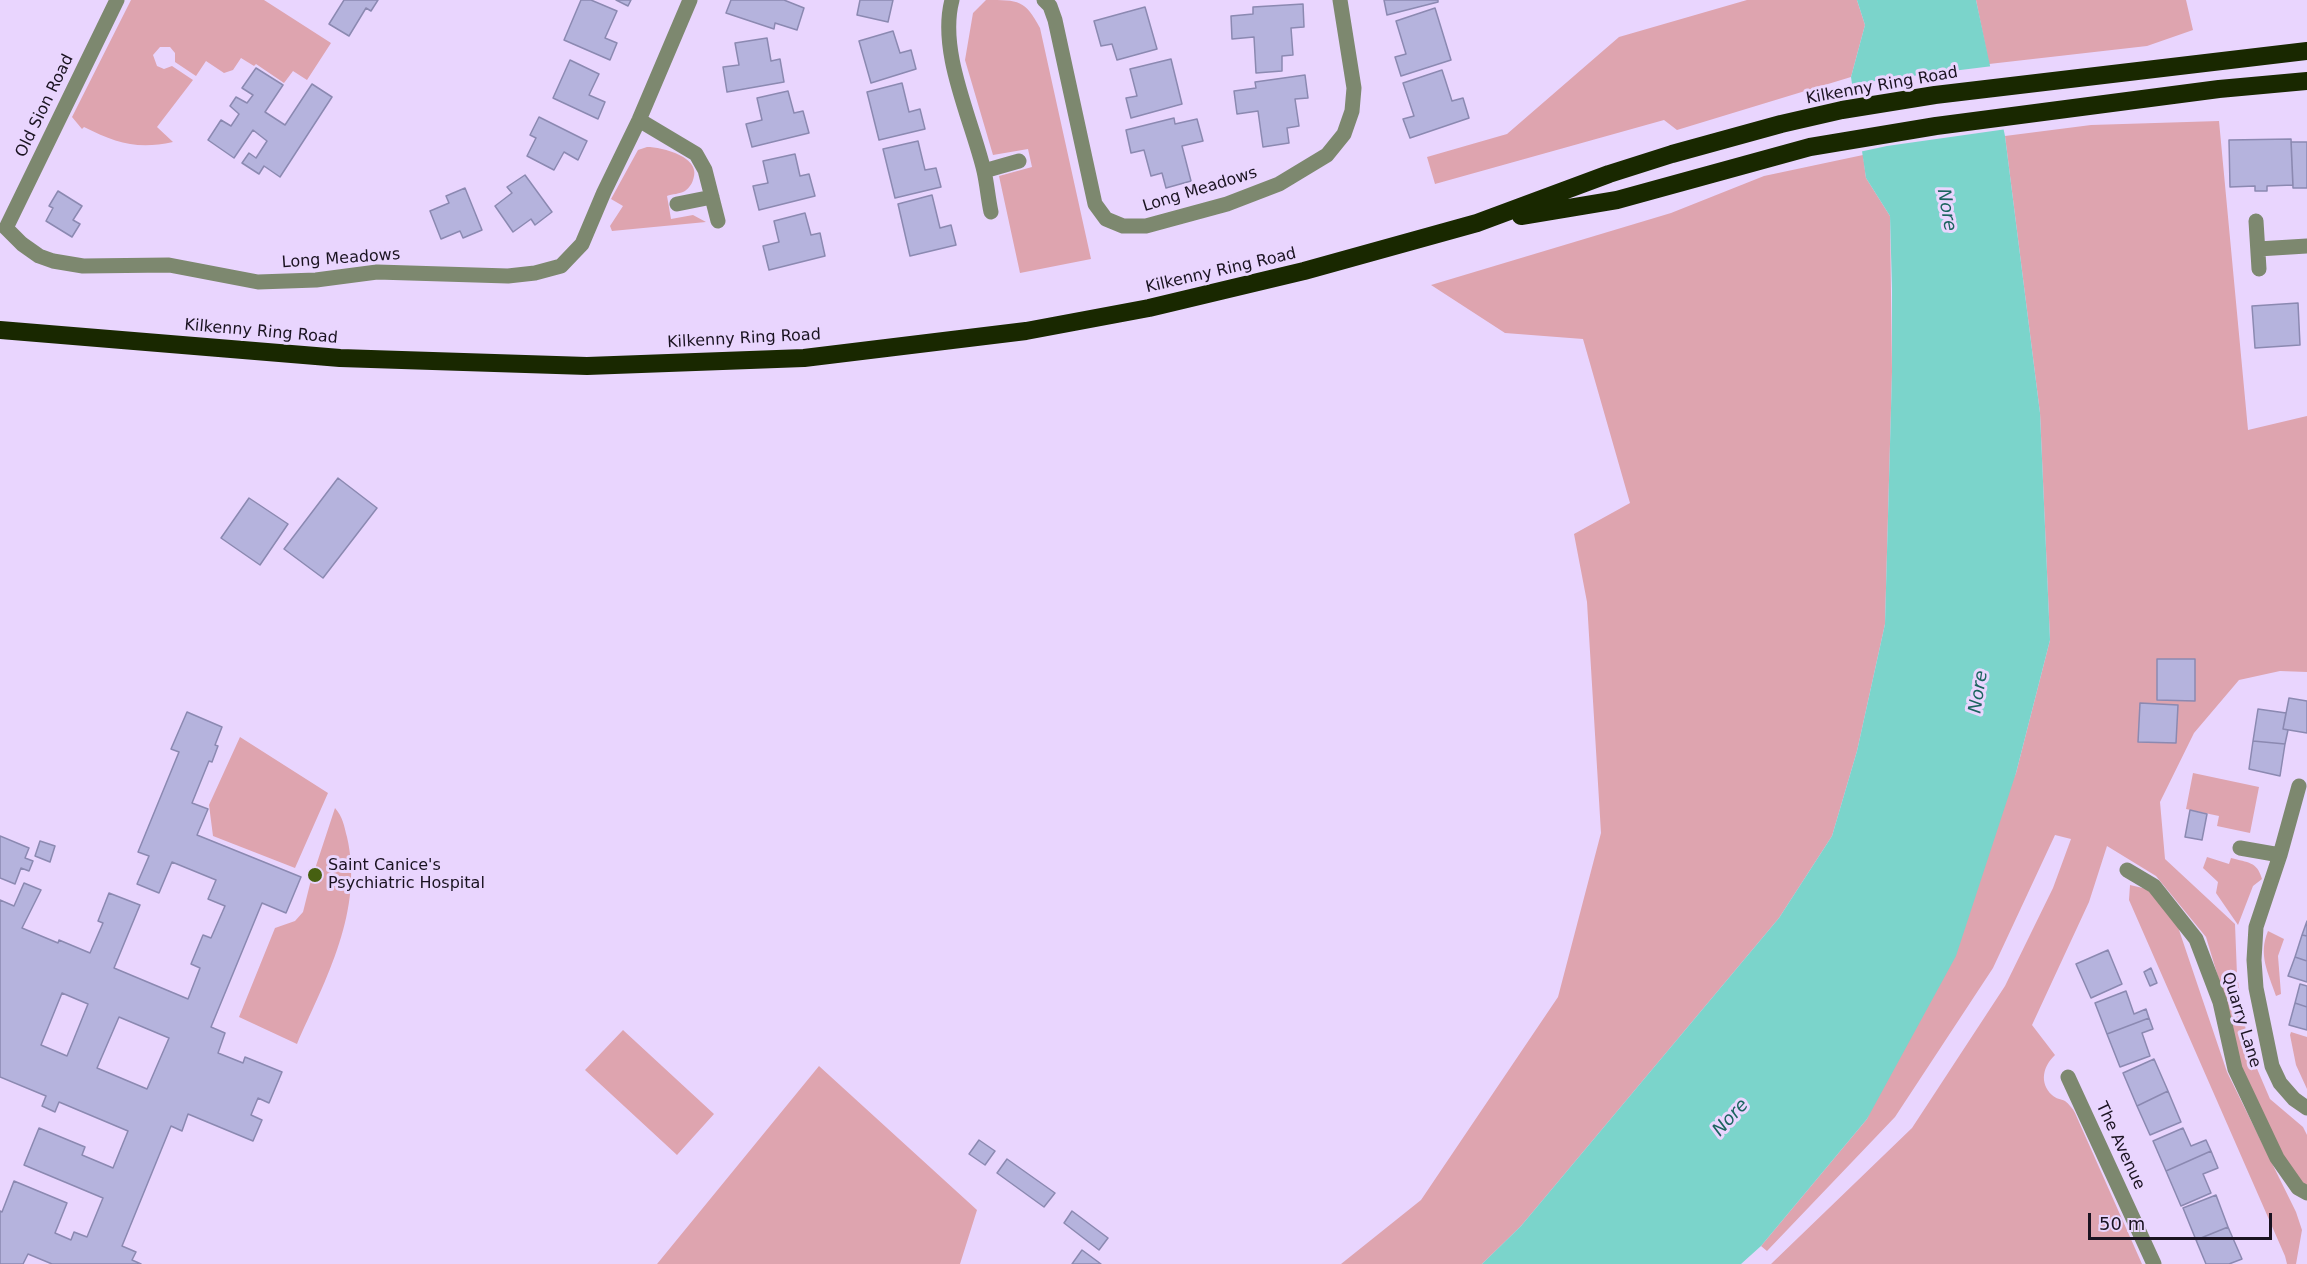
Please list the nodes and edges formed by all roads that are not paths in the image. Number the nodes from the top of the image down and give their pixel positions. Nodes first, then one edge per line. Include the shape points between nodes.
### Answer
1 (117, 0) edge
2 (690, 0) edge
3 (952, 0) edge
4 (1044, 0) edge
5 (1340, 0) edge
6 (2307, 51) edge
7 (2307, 81) edge
8 (639, 120) junction
9 (1019, 161) dead end
10 (984, 171) junction
11 (712, 197) junction
12 (677, 204) dead end
13 (991, 212) dead end
14 (718, 221) dead end
15 (2256, 221) dead end
16 (1478, 223) junction
17 (6, 228) joint
18 (2307, 246) edge
19 (2258, 249) junction
20 (2259, 269) dead end
21 (0, 330) edge
22 (2300, 786) dead end
23 (2240, 848) dead end
24 (2280, 855) junction
25 (2127, 870) dead end
26 (2068, 1077) dead end
27 (2307, 1108) edge
28 (2307, 1193) edge
29 (2154, 1264) edge

1 - 17 street, Old Sion Road
2 - 8 street, Long Meadows
3 - 10 street via 949,11 954,64
4 - 5 street, Long Meadows via 1056,20 1095,204 1106,219 1123,226 1146,226 1227,204 1279,184 1327,155 1344,134 1352,111 1353,88
6 - 16 highway, Kilkenny Ring Road via 1935,95 1842,110 1672,154
7 - 16 highway, Kilkenny Ring Road via 1913,129 1810,147 1617,200
8 - 11 street via 696,154
8 - 17 street, Long Meadows via 582,244 561,266 535,273 508,276 376,272 258,282 169,265 83,266 53,261 39,256
9 - 10 street
10 - 13 street
11 - 12 street
11 - 14 street
15 - 19 street
16 - 21 highway, Kilkenny Ring Road via 1149,308 1026,331 804,358 587,366 340,358
18 - 19 street
19 - 20 street
22 - 24 street
23 - 24 street
24 - 27 street via 2256,927 2253,960 2271,1066 2280,1083
25 - 28 street, Quarry Lane via 2154,886 2196,939 2220,1002 2235,1069 2277,1158 2298,1188
26 - 29 street, The Avenue

